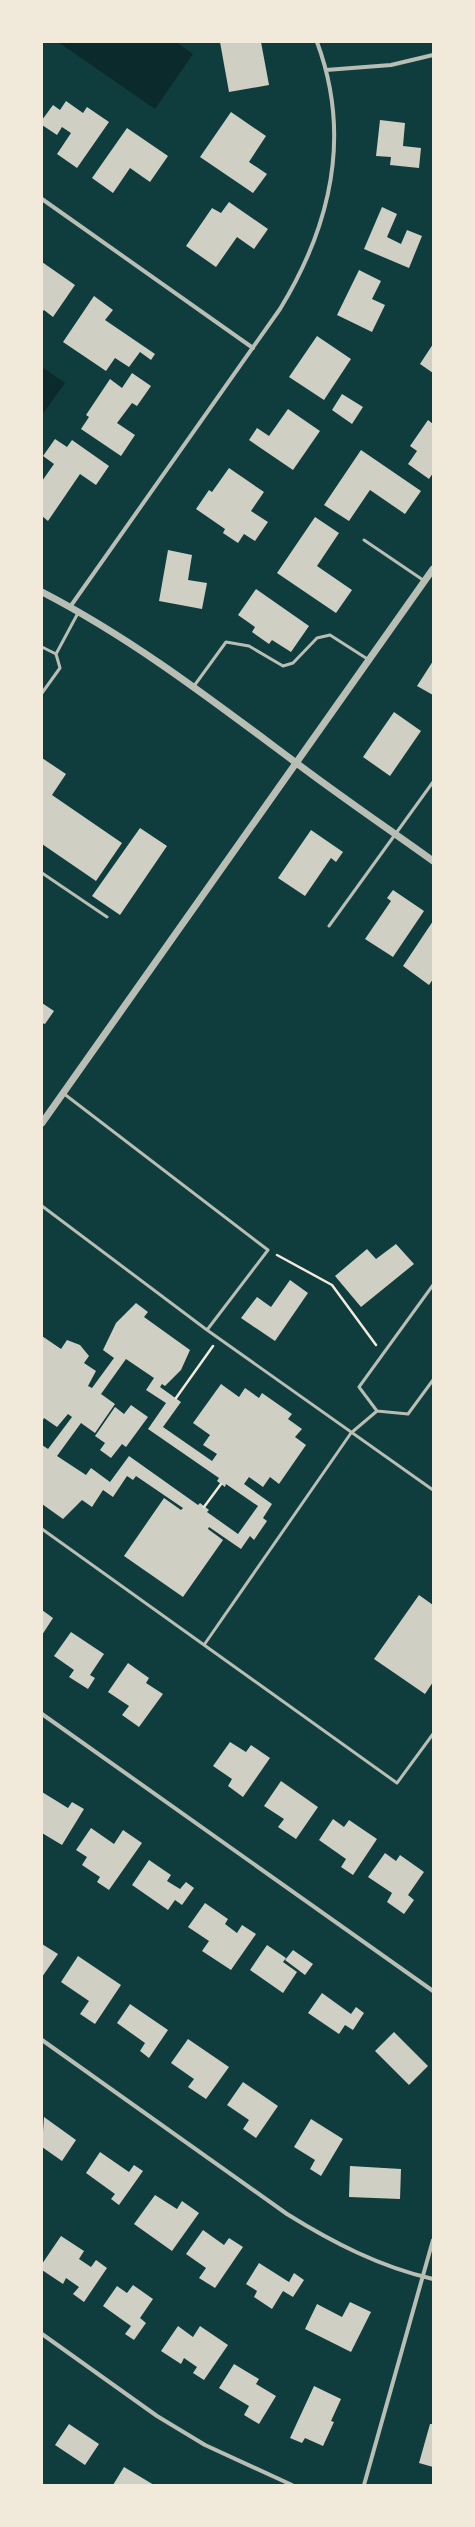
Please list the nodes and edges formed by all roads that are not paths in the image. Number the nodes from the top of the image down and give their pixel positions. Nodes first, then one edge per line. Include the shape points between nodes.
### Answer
1 (317, 42) edge
2 (433, 54) edge
3 (326, 70) junction
4 (42, 199) edge
5 (253, 348) junction
6 (364, 540) dead end
7 (432, 573) edge
8 (424, 581) junction
9 (42, 592) edge
10 (70, 606) junction
11 (79, 612) junction
12 (42, 647) edge
13 (56, 654) junction
14 (369, 660) junction
15 (194, 686) junction
16 (42, 693) edge
17 (296, 763) junction
18 (433, 782) edge
19 (395, 834) junction
20 (433, 861) edge
21 (42, 873) edge
22 (107, 917) dead end
23 (329, 926) dead end
24 (63, 1093) junction
25 (42, 1123) edge
26 (42, 1206) edge
27 (433, 1285) edge
28 (207, 1330) junction
29 (433, 1380) edge
30 (377, 1411) junction
31 (351, 1433) junction
32 (433, 1490) edge
33 (42, 1529) edge
34 (204, 1645) junction
35 (42, 1714) edge
36 (433, 1734) edge
37 (433, 1991) edge
38 (42, 2040) edge
39 (433, 2240) edge
40 (423, 2276) junction
41 (433, 2279) edge
42 (42, 2334) edge
43 (292, 2485) edge
44 (364, 2485) edge

1 - 3 street
2 - 3 street via 391,64
3 - 5 street via 332,104 334,144 328,198 317,237 301,274
4 - 5 street
5 - 10 street
6 - 8 lane
7 - 8 street
8 - 14 street
9 - 10 street
10 - 11 street
11 - 13 lane
11 - 15 street via 116,633
12 - 13 lane
13 - 16 lane via 60,668
14 - 15 lane via 330,635 317,638 293,663 283,666 249,646 226,642
14 - 17 street
15 - 17 street
17 - 19 street
17 - 24 street
18 - 19 lane
19 - 20 street
19 - 23 lane
21 - 22 lane
24 - 25 street
24 - 28 lane via 268,1250
26 - 28 lane
27 - 30 lane via 359,1387
28 - 31 lane
29 - 30 lane via 408,1414
30 - 31 lane
31 - 32 lane
31 - 34 lane
33 - 34 lane
34 - 36 lane via 398,1783
35 - 37 street
38 - 40 street via 287,2214 347,2248
39 - 40 street
40 - 41 street
40 - 44 street
42 - 43 street via 157,2416 205,2445

